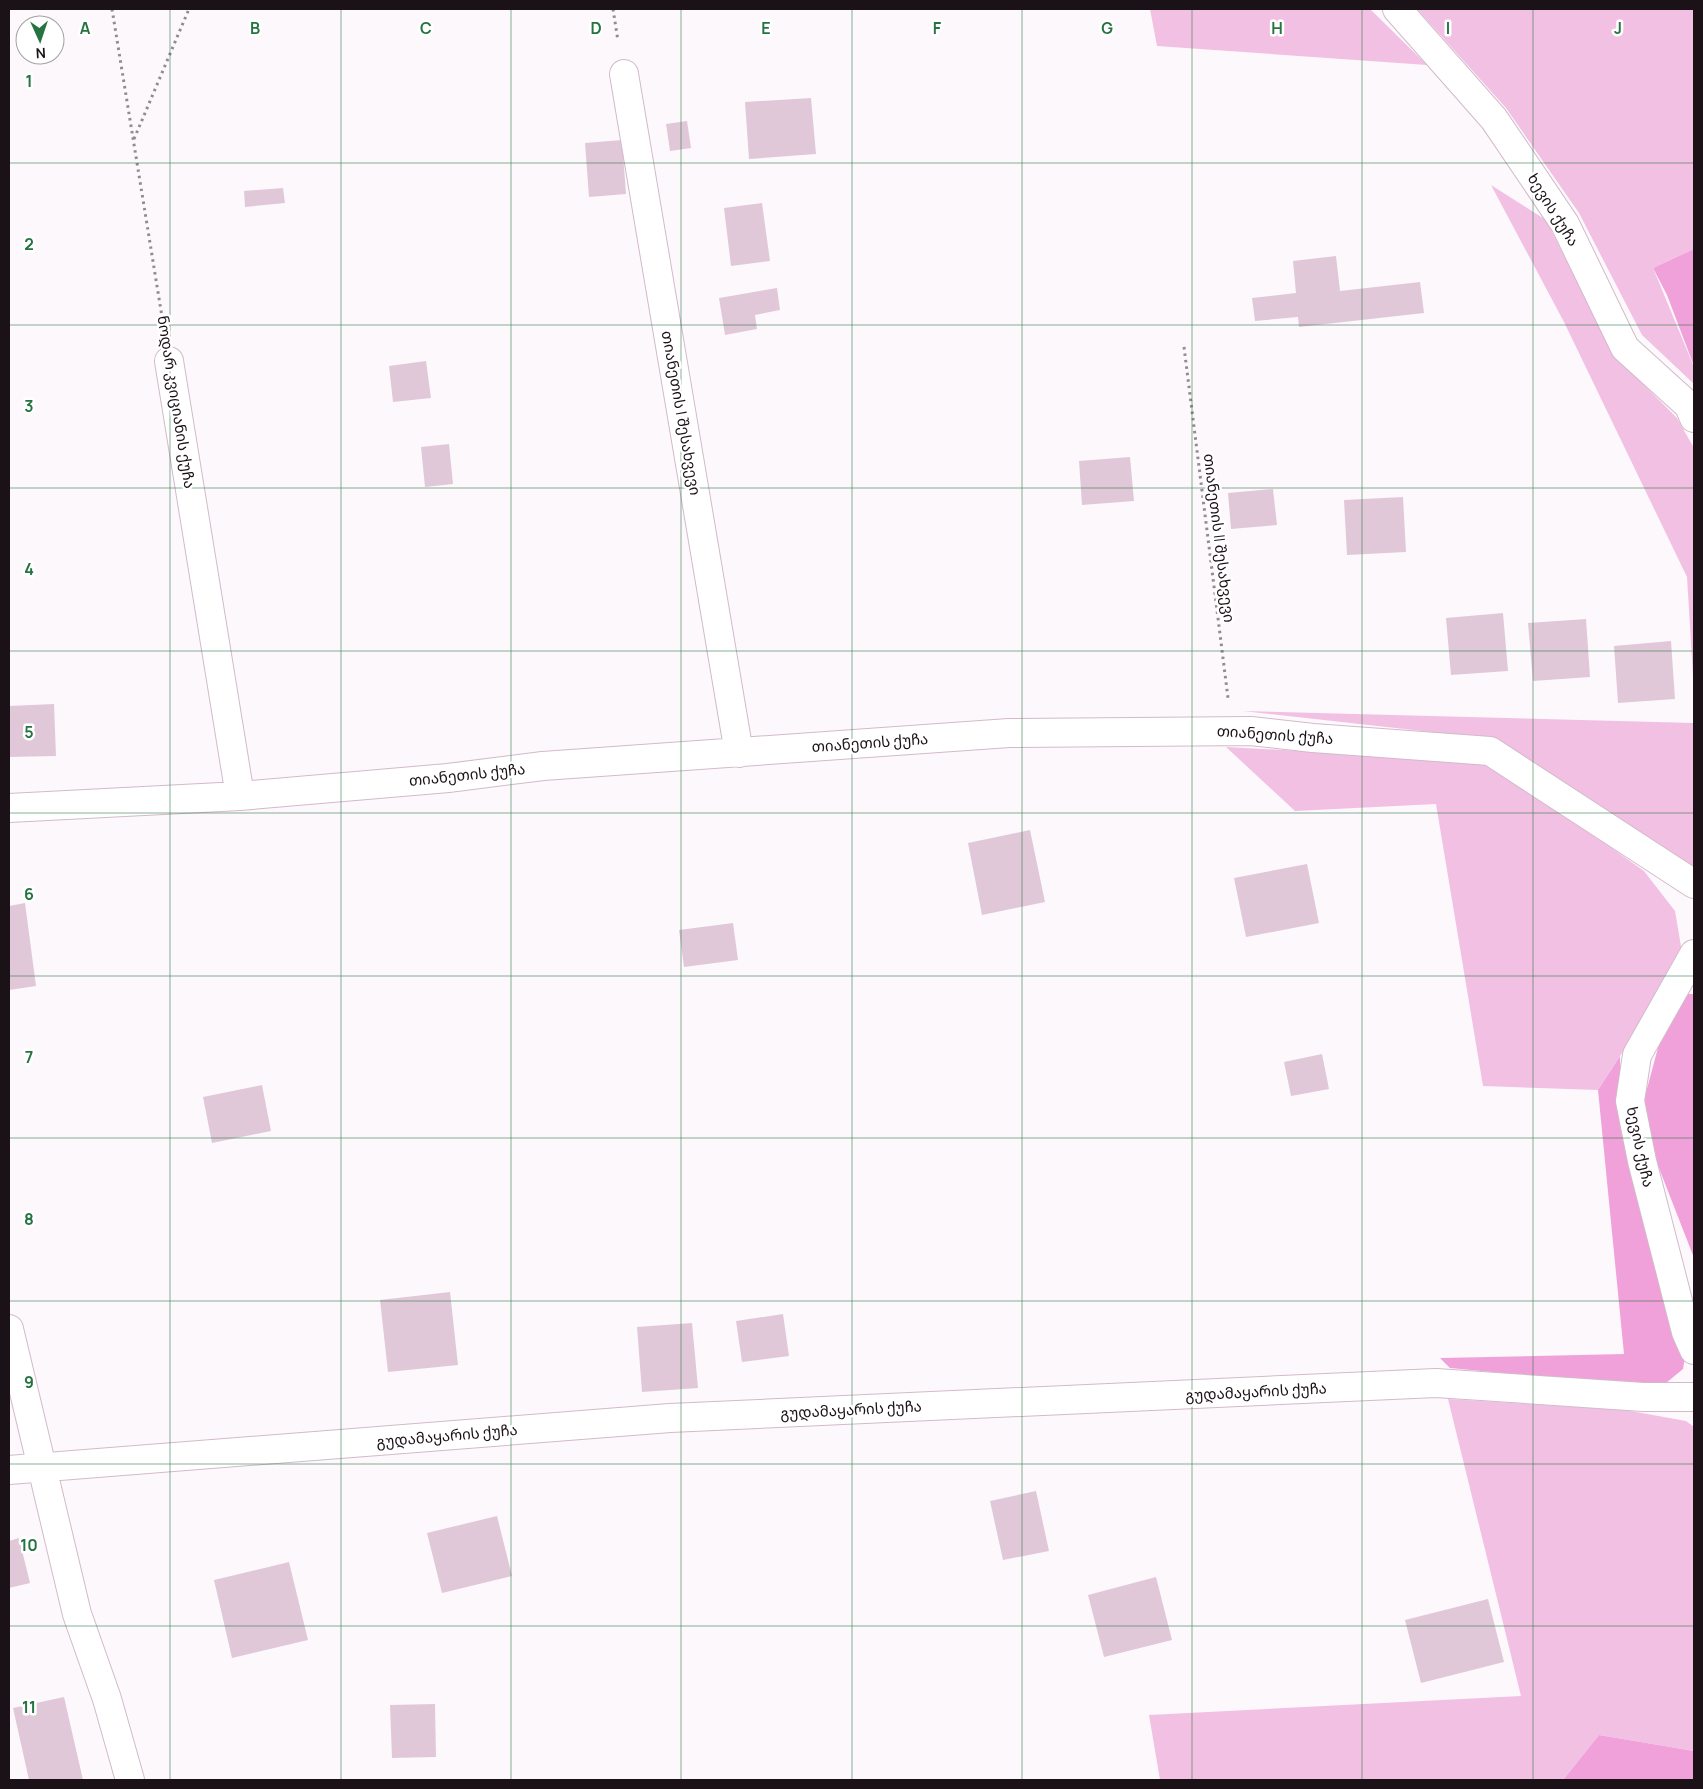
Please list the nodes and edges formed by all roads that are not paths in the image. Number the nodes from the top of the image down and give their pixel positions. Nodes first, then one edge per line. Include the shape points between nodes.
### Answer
1 (1398, 9) edge
2 (624, 74) dead end
3 (169, 361) road end
4 (1694, 418) edge
5 (739, 753) junction
6 (240, 796) junction
7 (9, 808) edge
8 (1694, 884) edge
9 (1694, 954) edge
10 (9, 1329) edge
11 (1694, 1350) edge
12 (1694, 1397) edge
13 (43, 1468) junction
14 (9, 1470) edge
15 (130, 1780) edge

1 - 4 street, ხევის ქუჩა via 1494,119 1565,224 1625,348 1689,406
2 - 5 street, თიანეთის I შესახვევი
3 - 6 street, ნოდარ კვიციანის ქუჩა
5 - 6 street, თიანეთის ქუჩა via 544,766 448,778
5 - 8 street, თიანეთის ქუჩა via 1009,732 1232,731 1490,751
6 - 7 street, თიანეთის ქუჩა
9 - 11 street, ხევის ქუჩა via 1638,1055 1630,1101 1646,1180 1686,1332
10 - 13 street
12 - 13 street, გუდამაყარის ქუჩა via 1643,1397 1436,1383 670,1418
13 - 14 street, გუდამაყარის ქუჩა
13 - 15 street via 77,1614 108,1699

